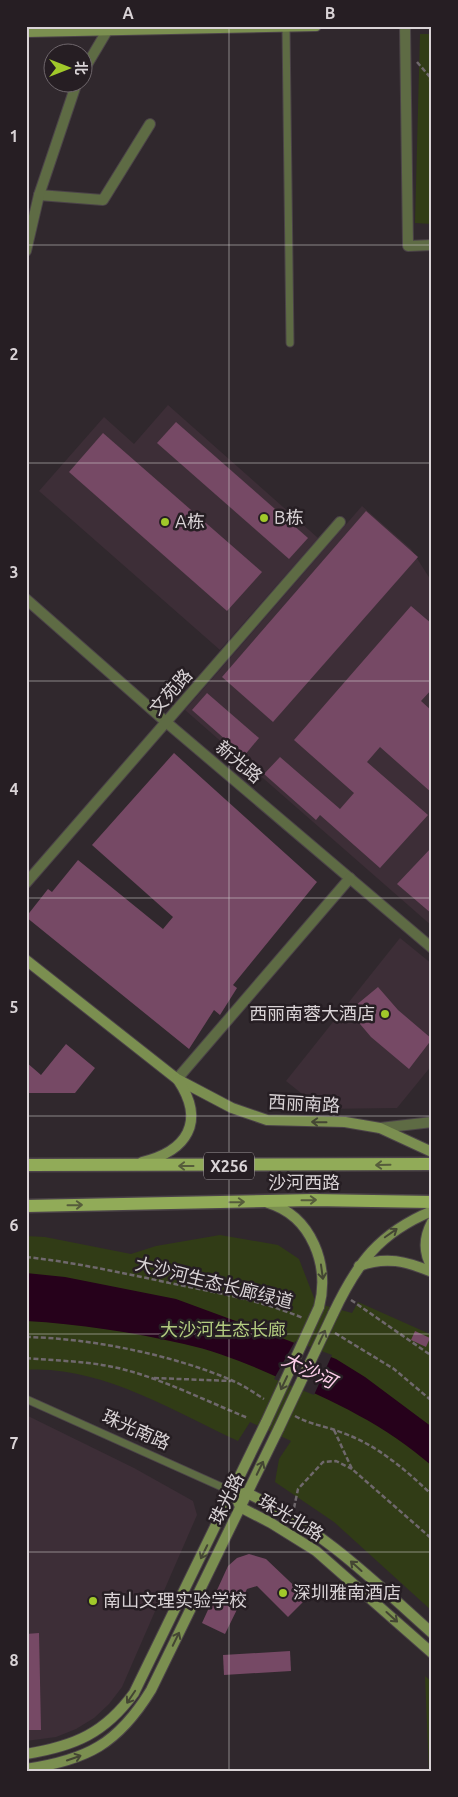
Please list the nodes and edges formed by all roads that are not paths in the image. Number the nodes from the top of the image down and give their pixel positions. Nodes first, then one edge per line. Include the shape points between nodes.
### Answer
1 (316, 26) edge
2 (405, 26) edge
3 (286, 28) edge
4 (51, 29) edge
5 (107, 31) junction
6 (26, 32) edge
7 (92, 57) edge
8 (72, 92) edge
9 (150, 124) dead end
10 (39, 194) junction
11 (432, 245) edge
12 (26, 251) edge
13 (290, 343) dead end
14 (340, 522) dead end
15 (26, 599) edge
16 (166, 722) junction
17 (350, 878) junction
18 (26, 883) edge
19 (432, 948) edge
20 (26, 960) edge
21 (177, 1079) junction
22 (432, 1122) edge
23 (380, 1128) junction
24 (432, 1152) edge
25 (432, 1164) edge
26 (26, 1165) edge
27 (124, 1166) junction
28 (260, 1201) junction
29 (432, 1202) edge
30 (26, 1206) edge
31 (432, 1211) edge
32 (432, 1222) edge
33 (358, 1267) junction
34 (432, 1267) edge
35 (432, 1272) edge
36 (26, 1399) edge
37 (233, 1492) junction
38 (247, 1493) junction
39 (240, 1507) junction
40 (432, 1633) edge
41 (432, 1653) edge
42 (26, 1754) edge
43 (26, 1770) edge

1 - 3 main road
2 - 11 street via 408,246
3 - 5 main road
3 - 13 lane
4 - 5 main road
4 - 6 main road
5 - 7 street
8 - 10 street
9 - 10 street via 103,200
10 - 12 street
14 - 16 street, 文苑路
15 - 16 street, 新光路
16 - 17 street, 新光路
16 - 18 street, 文苑路
17 - 19 street, 新光路
17 - 21 street
20 - 21 main road, 西丽南路
23 -> 21 main road, 西丽南路 via 345,1122 256,1118
21 - 27 main road, 西丽南路 via 190,1104 190,1128 184,1139 168,1152
22 - 23 street
23 - 24 main road, 西丽南路
25 -> 27 main road, 沙河西路 / X256
26 - 27 main road, 沙河西路 / X256
28 -> 29 main road, 沙河西路 / X256
30 -> 28 main road, 沙河西路 / X256
28 -> 37 main road, 珠光路, bridge via 279,1206 306,1229 321,1262 324,1278 319,1307
33 -> 31 main road, 珠光路 via 383,1239
32 - 34 main road via 425,1241 427,1260
33 - 35 main road via 386,1259
38 -> 33 main road, 珠光路, bridge
36 - 37 lane, 珠光南路
37 - 38 main road, 珠光北路
37 - 39 main road, 珠光北路
37 -> 42 main road, 珠光路 via 134,1692 121,1711 84,1739 64,1747
38 - 39 main road, 珠光路
40 -> 38 main road, 珠光北路 via 333,1545 292,1517
39 -> 41 main road, 珠光北路 via 316,1551
43 -> 39 main road, 珠光路 via 87,1754 118,1734 130,1721 150,1690

